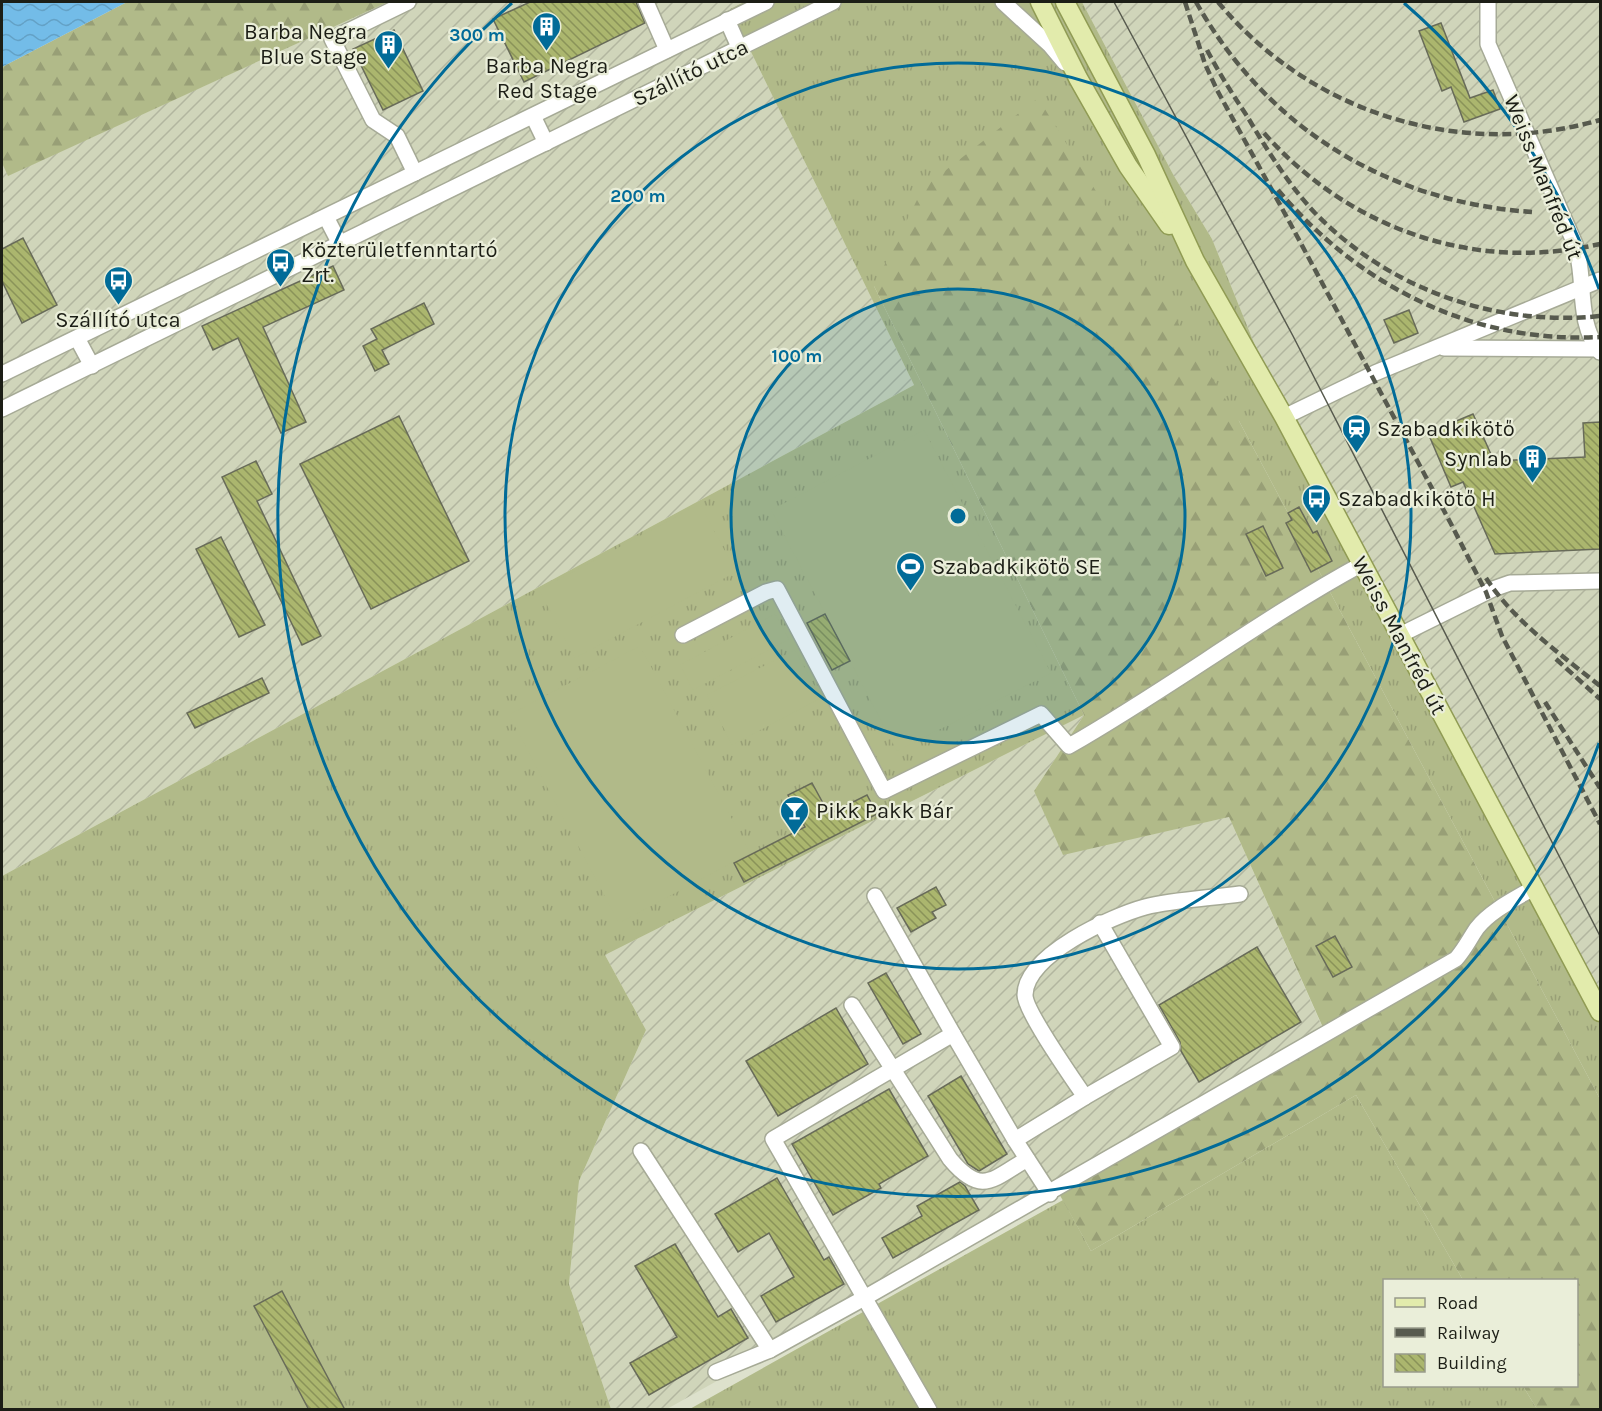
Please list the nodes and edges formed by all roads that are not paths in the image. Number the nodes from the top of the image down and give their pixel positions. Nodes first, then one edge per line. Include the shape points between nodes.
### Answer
1 (408, 2) edge
2 (646, 2) edge
3 (766, 2) edge
4 (833, 2) edge
5 (1003, 2) edge
6 (1040, 2) edge
7 (1065, 2) edge
8 (1488, 2) edge
9 (727, 20) junction
10 (739, 47) junction
11 (667, 50) junction
12 (1078, 78) junction
13 (532, 116) junction
14 (546, 143) junction
15 (415, 173) junction
16 (327, 217) junction
17 (340, 244) junction
18 (1195, 261) junction
19 (1600, 280) edge
20 (1582, 287) junction
21 (77, 338) junction
22 (1430, 350) junction
23 (1600, 350) edge
24 (92, 366) junction
25 (2, 374) edge
26 (2, 409) edge
27 (1284, 417) junction
28 (1362, 564) junction
29 (1600, 581) edge
30 (683, 635) dead end
31 (1400, 635) junction
32 (1535, 887) junction
33 (1240, 894) dead end
34 (875, 896) dead end
35 (1100, 923) junction
36 (852, 1005) dead end
37 (1600, 1012) edge
38 (953, 1034) junction
39 (892, 1070) junction
40 (1084, 1097) junction
41 (1015, 1140) junction
42 (642, 1151) dead end
43 (1027, 1159) junction
44 (1050, 1194) junction
45 (866, 1298) junction
46 (770, 1350) junction
47 (716, 1372) dead end
48 (929, 1410) edge

1 - 15 street via 332,39 373,120 397,136
2 - 11 street
3 - 9 street, Szállító utca
4 - 10 street, Szállító utca
5 - 12 street via 1050,45
6 - 12 main road, Weiss Manfréd út
7 - 18 main road, Weiss Manfréd út via 1146,154
8 - 20 street, Weiss Manfréd út via 1488,44 1570,231 1580,257
9 - 10 street
9 - 11 street, Szállító utca
10 - 14 street, Szállító utca
11 - 13 street, Szállító utca
12 - 18 main road, Weiss Manfréd út via 1128,166
13 - 14 street
13 - 15 street, Szállító utca
14 - 17 street, Szállító utca
15 - 16 street, Szállító utca
16 - 17 street
16 - 21 street, Szállító utca
17 - 24 street, Szállító utca
18 - 27 main road, Weiss Manfréd út
19 - 20 street
20 - 22 street
20 - 23 street, Weiss Manfréd út via 1589,332
21 - 24 street
21 - 25 street, Szállító utca
22 - 23 street
22 - 27 street
24 - 26 street, Szállító utca
27 - 28 main road, Weiss Manfréd út
28 - 30 street via 1069,746 1041,714 885,791 777,589
28 - 31 main road, Weiss Manfréd út
29 - 31 street via 1510,583
31 - 32 main road, Weiss Manfréd út
32 - 37 main road, Weiss Manfréd út
32 - 44 street via 1478,927 1456,959
33 - 35 street via 1146,907
34 - 38 street
35 - 40 street via 1044,959 1030,977 1025,995 1032,1014
35 - 40 street via 1172,1047
36 - 39 street
38 - 39 street
38 - 41 street
39 - 43 street via 963,1174 982,1182
39 - 45 street via 773,1139
40 - 41 street
41 - 43 street
42 - 46 street
43 - 44 street
44 - 45 street
45 - 46 street
45 - 48 street
46 - 47 street

